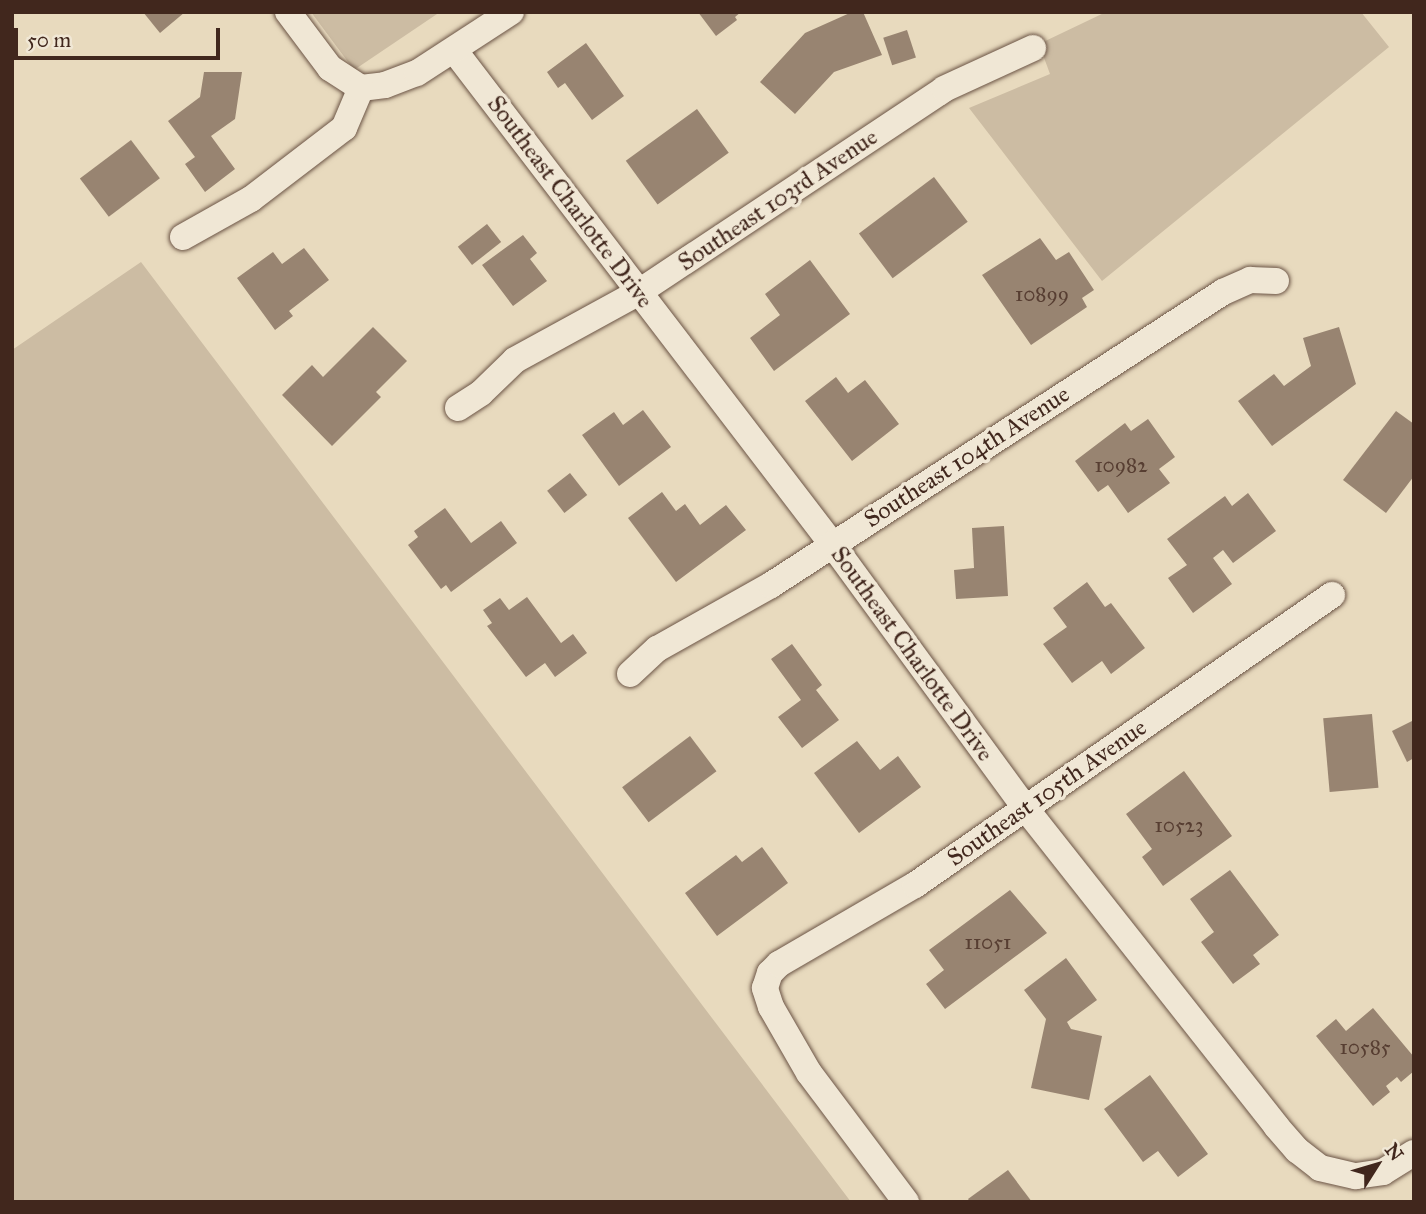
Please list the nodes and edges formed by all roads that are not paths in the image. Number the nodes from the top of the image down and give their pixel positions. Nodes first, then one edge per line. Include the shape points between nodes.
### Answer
1 (288, 12) edge
2 (511, 12) edge
3 (1033, 48) dead end
4 (454, 50) junction
5 (361, 88) junction
6 (183, 237) dead end
7 (1276, 281) dead end
8 (639, 292) junction
9 (458, 408) dead end
10 (832, 544) junction
11 (1332, 595) dead end
12 (630, 674) dead end
13 (1026, 809) junction
14 (1414, 1153) edge
15 (906, 1202) edge

1 - 5 street via 330,68
2 - 4 street
3 - 8 street, Southeast 103rd Avenue via 944,89
4 - 5 street via 417,73
4 - 8 street, Southeast Charlotte Drive
5 - 6 street via 344,128 251,199
7 - 10 street, Southeast 104th Avenue via 1250,280 1223,292
8 - 9 street, Southeast 103rd Avenue via 515,360
8 - 10 street, Southeast Charlotte Drive
10 - 12 street, Southeast 104th Avenue via 771,586 657,649
10 - 13 street, Southeast Charlotte Drive
11 - 13 street, Southeast 105th Avenue
13 - 14 street, Southeast Charlotte Drive via 1297,1150 1320,1168 1356,1176 1383,1172
13 - 15 street, Southeast 105th Avenue via 915,886 779,964 765,988 809,1073

